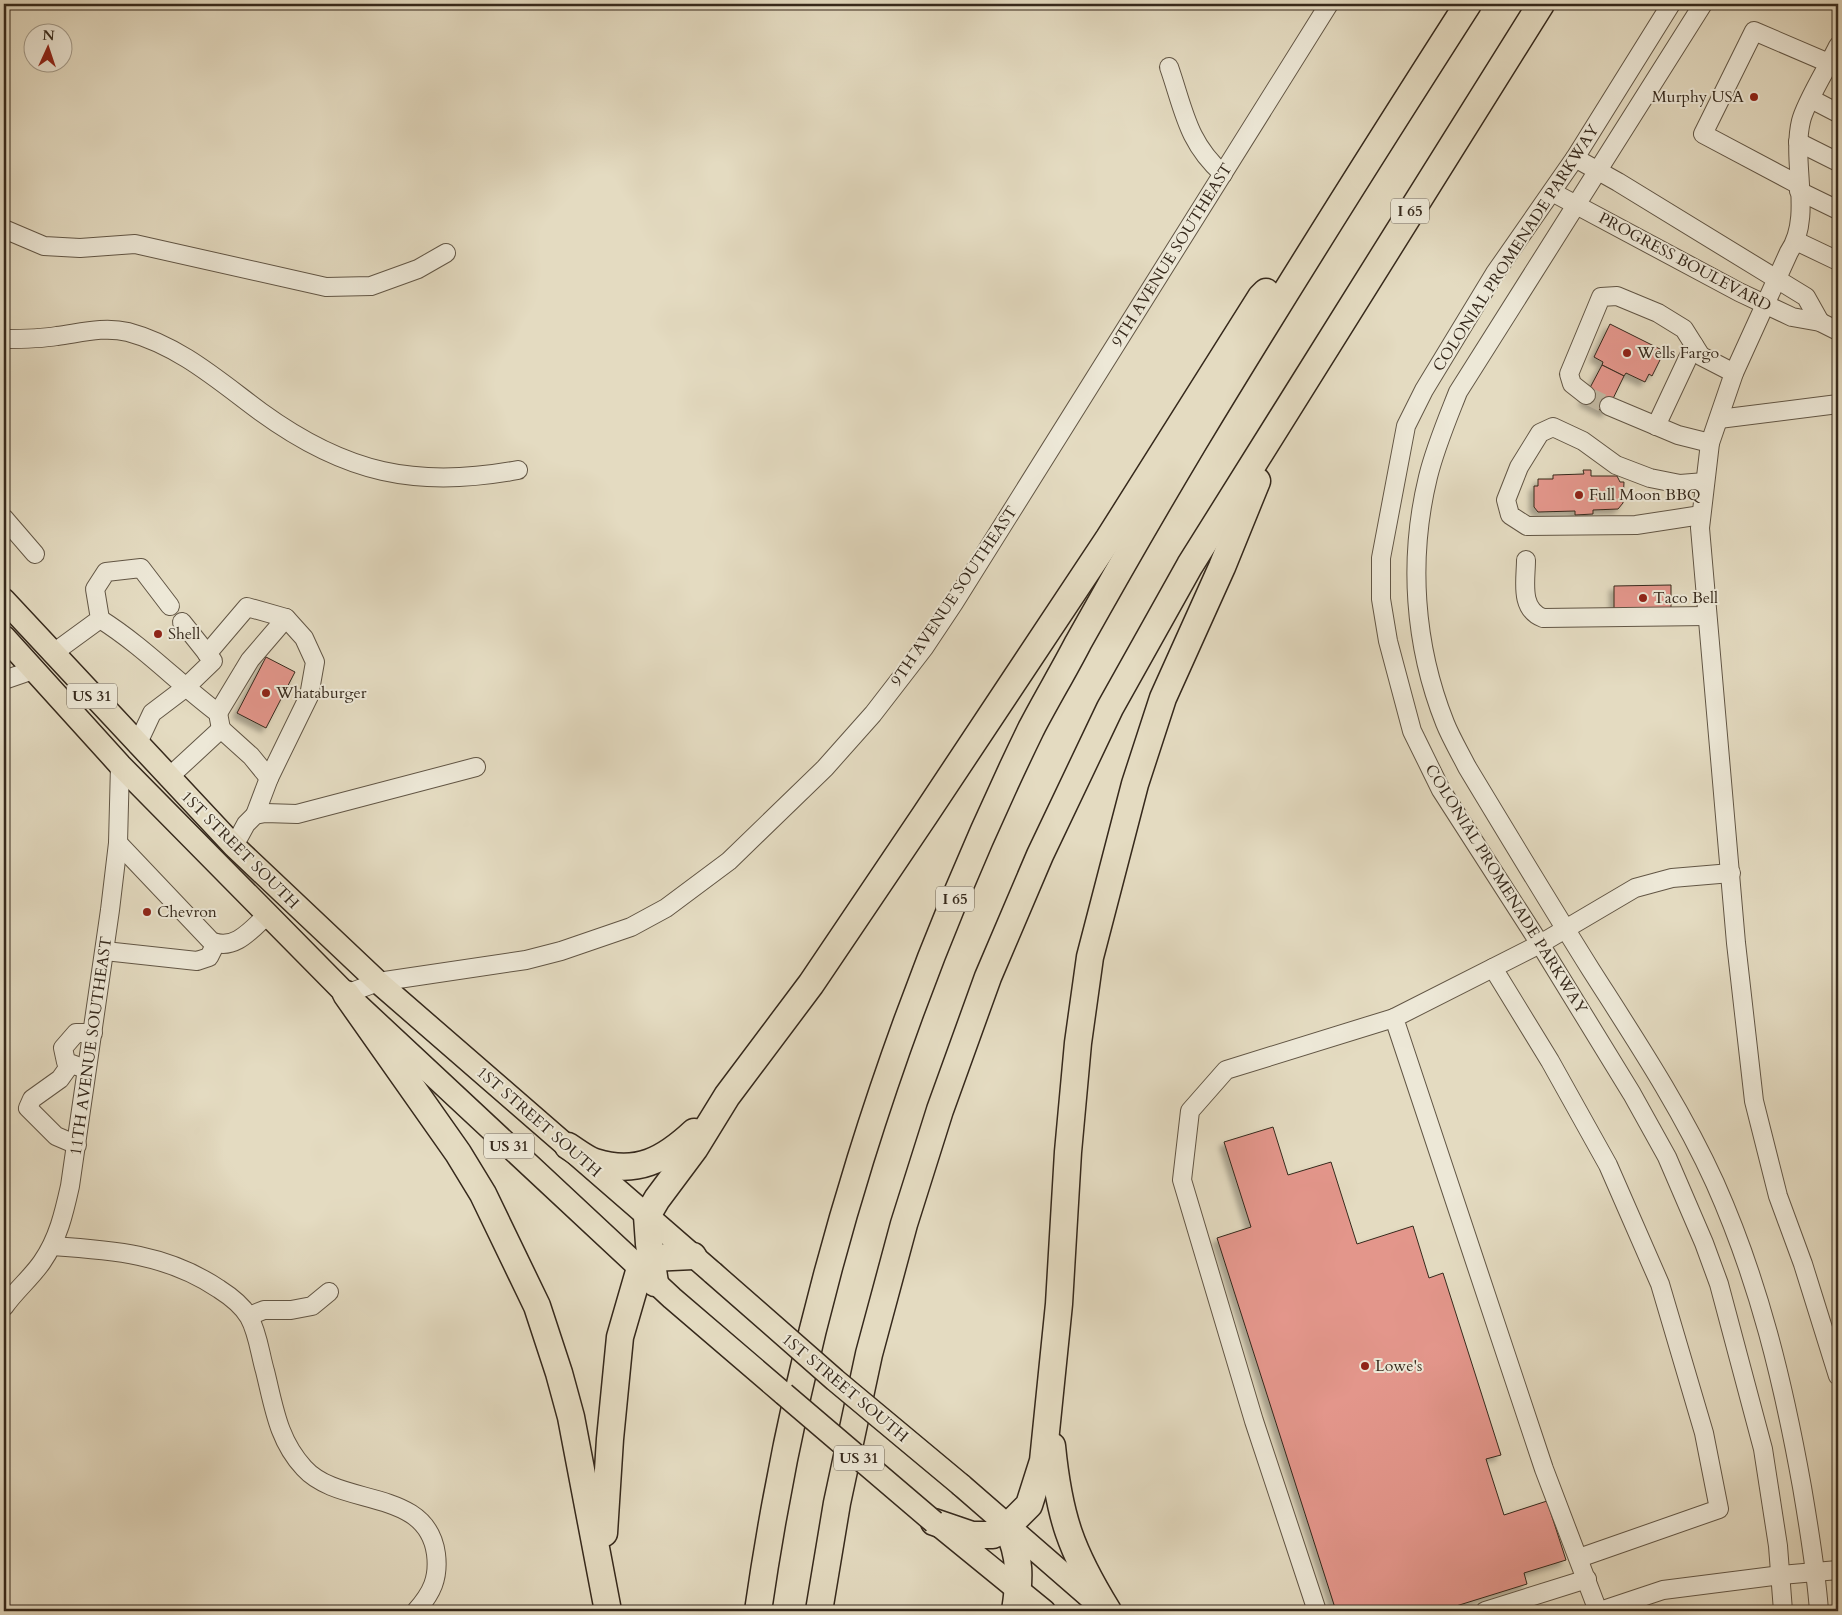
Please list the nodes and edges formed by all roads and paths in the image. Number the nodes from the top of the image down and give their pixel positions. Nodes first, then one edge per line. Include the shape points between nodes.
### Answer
1 (1329, 4) edge
2 (1468, 4) edge
3 (1541, 4) edge
4 (1671, 4) edge
5 (1703, 4) edge
6 (1838, 46) edge
7 (1834, 65) edge
8 (1170, 67) dead end
9 (1811, 99) junction
10 (1838, 113) edge
11 (1798, 142) junction
12 (1575, 158) junction
13 (1838, 162) edge
14 (1599, 171) junction
15 (1223, 174) junction
16 (1799, 188) junction
17 (1552, 192) junction
18 (1576, 205) junction
19 (1838, 210) edge
20 (4, 229) edge
21 (1796, 241) junction
22 (1310, 250) junction
23 (446, 252) dead end
24 (1838, 262) edge
25 (1776, 279) junction
26 (1764, 305) junction
27 (1820, 322) junction
28 (1838, 331) edge
29 (4, 340) edge
30 (1694, 346) junction
31 (1734, 373) junction
32 (1586, 395) tunnel mouth
33 (1838, 404) edge
34 (1610, 406) tunnel mouth
35 (1719, 419) junction
36 (1282, 420) junction
37 (1656, 426) junction
38 (1710, 444) junction
39 (518, 470) dead end
40 (1705, 482) junction
41 (1701, 515) junction
42 (4, 518) edge
43 (35, 554) dead end
44 (1526, 560) dead end
45 (4, 600) edge
46 (170, 606) dead end
47 (1706, 616) junction
48 (286, 618) junction
49 (100, 619) junction
50 (182, 622) dead end
51 (4, 637) edge
52 (52, 654) junction
53 (207, 654) junction
54 (33, 670) junction
55 (4, 680) edge
56 (185, 688) junction
57 (219, 721) junction
58 (137, 745) junction
59 (120, 765) junction
60 (476, 766) dead end
61 (168, 778) junction
62 (268, 778) junction
63 (255, 815) junction
64 (118, 843) junction
65 (234, 846) junction
66 (1731, 874) junction
67 (267, 915) junction
68 (1566, 929) junction
69 (216, 943) junction
70 (1540, 944) junction
71 (105, 951) junction
72 (1493, 968) junction
73 (378, 982) junction
74 (346, 994) junction
75 (1394, 1018) junction
76 (93, 1033) junction
77 (70, 1065) junction
78 (88, 1069) junction
79 (722, 1105) junction
80 (77, 1145) junction
81 (568, 1146) junction
82 (648, 1216) junction
83 (52, 1246) junction
84 (693, 1256) junction
85 (654, 1277) junction
86 (329, 1292) dead end
87 (4, 1306) edge
88 (248, 1316) junction
89 (1838, 1376) edge
90 (1048, 1412) junction
91 (934, 1522) junction
92 (1007, 1527) junction
93 (1579, 1558) junction
94 (1838, 1570) edge
95 (1816, 1572) junction
96 (1781, 1575) junction
97 (1587, 1579) junction
98 (1016, 1601) edge
99 (416, 1611) edge
100 (608, 1611) edge
101 (758, 1611) edge
102 (819, 1611) edge
103 (1044, 1611) edge
104 (1107, 1611) edge
105 (1317, 1611) edge
106 (1485, 1611) edge
107 (1599, 1611) edge
108 (1783, 1611) edge
109 (1820, 1611) edge

1 - 15 street, 9TH AVENUE SOUTHEAST
2 - 22 highway, I 65
3 - 36 highway, I 65
4 - 12 street, COLONIAL PROMENADE PARKWAY
5 - 14 street, COLONIAL PROMENADE PARKWAY
6 - 7 street
7 - 9 street
7 - 16 street via 1754,31 1703,134
8 - 15 street via 1193,139 1207,160
9 - 10 street
9 - 11 street via 1801,119
11 - 13 street
11 - 16 street
12 - 14 street, PROGRESS BOULEVARD
12 - 17 street, COLONIAL PROMENADE PARKWAY
14 - 18 street, COLONIAL PROMENADE PARKWAY
14 - 25 street, PROGRESS BOULEVARD
15 - 73 street, 9TH AVENUE SOUTHEAST via 924,648 873,714 825,768 759,833 674,903 631,927 526,960
16 - 19 street
16 - 21 street via 1801,216
17 - 18 street, PROGRESS BOULEVARD
17 - 70 street, COLONIAL PROMENADE PARKWAY via 1495,273 1424,390 1406,426 1381,558 1381,598 1388,641 1412,731 1441,790
18 - 26 street, PROGRESS BOULEVARD
18 - 68 street, COLONIAL PROMENADE PARKWAY via 1458,392 1428,477 1418,539 1416,582 1422,644 1445,724 1467,767
20 - 23 street via 44,246 80,248 135,244 326,287 378,284 418,269
21 - 24 street
21 - 25 street
22 - 79 highway via 1260,297 1108,538 925,815 810,984
22 - 101 highway, I 65 via 1127,554 1038,716 940,935 889,1074 820,1298 778,1492
25 - 26 street
25 - 27 street, PROGRESS BOULEVARD via 1806,297
26 - 27 street, PROGRESS BOULEVARD via 1792,317
26 - 31 street
27 - 28 street, PROGRESS BOULEVARD
29 - 39 street via 85,331 128,332 193,361 300,438 377,471 407,476 493,474
30 - 31 street via 1701,356
30 - 32 street via 1684,329 1658,313 1617,296 1601,297 1569,374 1572,384
30 - 37 street
31 - 35 street
33 - 35 street
34 - 37 street
35 - 38 street
36 - 90 highway via 1222,567 1163,698 1135,784 1090,957 1076,1063
36 - 102 highway, I 65 via 1190,565 1110,708 1044,846 988,976 940,1110 869,1354 837,1503
37 - 38 street
38 - 40 street
40 - 41 street
40 - 41 street via 1680,484 1650,478 1616,465 1583,441 1553,427 1534,440 1506,500 1510,515 1527,526 1636,525
41 - 47 street
42 - 43 street
44 - 47 street via 1526,600 1532,611 1543,618
45 - 52 main road, 1ST STREET SOUTH / US 31
46 - 49 street via 141,568 106,572 95,589
47 - 66 street
48 - 53 street via 247,607
48 - 57 street via 250,660
48 - 62 street via 304,638 315,662 309,696
49 - 52 street
49 - 56 street via 129,638
50 - 53 street
51 - 54 main road, 1ST STREET SOUTH / US 31
52 - 54 main road
52 - 58 main road, 1ST STREET SOUTH / US 31
53 - 56 street via 213,661
54 - 55 street
54 - 59 main road, 1ST STREET SOUTH / US 31
56 - 57 street
56 - 58 street via 152,712
57 - 61 street
57 - 62 street
58 - 59 main road
58 - 61 main road, 1ST STREET SOUTH / US 31
59 - 64 street, 11TH AVENUE SOUTHEAST
59 - 67 main road, 1ST STREET SOUTH / US 31
60 - 63 street via 297,814 265,812
61 - 65 main road, 1ST STREET SOUTH / US 31
62 - 63 street
63 - 65 street
64 - 69 street via 186,916
64 - 71 street, 11TH AVENUE SOUTHEAST
65 - 73 main road, 1ST STREET SOUTH / US 31
66 - 68 street via 1652,882 1635,888
66 - 89 street via 1754,1101 1778,1196
67 - 69 street via 240,940
67 - 74 main road, 1ST STREET SOUTH / US 31
68 - 70 street
68 - 95 street, COLONIAL PROMENADE PARKWAY via 1671,1098 1711,1175 1728,1217 1760,1300 1778,1365
69 - 71 street via 209,957 197,961
70 - 72 street
70 - 96 street, COLONIAL PROMENADE PARKWAY via 1667,1157 1704,1243 1719,1284 1763,1449
71 - 76 street, 11TH AVENUE SOUTHEAST
72 - 75 street
72 - 93 street via 1550,1060 1608,1166 1660,1284 1704,1433 1719,1509
73 - 74 street, 9TH AVENUE SOUTHEAST
73 - 81 main road, 1ST STREET SOUTH / US 31
74 - 85 main road, 1ST STREET SOUTH / US 31
74 - 100 highway via 458,1153 482,1194 536,1306 560,1373 571,1417
75 - 93 street via 1544,1469
75 - 105 street via 1226,1070 1190,1111 1182,1180 1254,1421
76 - 77 street via 76,1033 66,1042 63,1053
76 - 78 street, 11TH AVENUE SOUTHEAST
77 - 78 street
77 - 80 street via 60,1079 32,1099 28,1108 56,1136
78 - 80 street, 11TH AVENUE SOUTHEAST
79 - 81 highway via 683,1142 650,1164 624,1167 594,1162
79 - 82 highway
80 - 83 street, 11TH AVENUE SOUTHEAST via 60,1227
81 - 82 main road, 1ST STREET SOUTH / US 31
82 - 84 main road, 1ST STREET SOUTH / US 31
82 - 85 highway
83 - 87 street, 11TH AVENUE SOUTHEAST via 41,1264
83 - 88 street via 124,1253 171,1263 225,1293
84 - 85 highway
84 - 92 main road, 1ST STREET SOUTH / US 31, bridge
85 - 91 main road, 1ST STREET SOUTH / US 31, bridge
85 - 100 highway via 620,1338 604,1524
86 - 88 street via 312,1306 264,1310
88 - 99 street via 259,1348 272,1409 294,1456 318,1479 340,1490 394,1505 418,1519 430,1531 438,1575 432,1591
90 - 92 highway via 1043,1461 1029,1505
90 - 104 highway via 1056,1490 1064,1524 1084,1573
91 - 92 highway via 972,1536 993,1535
91 - 98 main road, 1ST STREET SOUTH / US 31
92 - 98 highway via 1019,1561
92 - 104 main road, 1ST STREET SOUTH / US 31
93 - 97 street
94 - 95 street
95 - 96 street
95 - 109 street, COLONIAL PROMENADE PARKWAY
96 - 107 street via 1663,1590
96 - 108 street, COLONIAL PROMENADE PARKWAY
97 - 106 street
97 - 107 street
98 - 103 main road, 1ST STREET SOUTH / US 31

